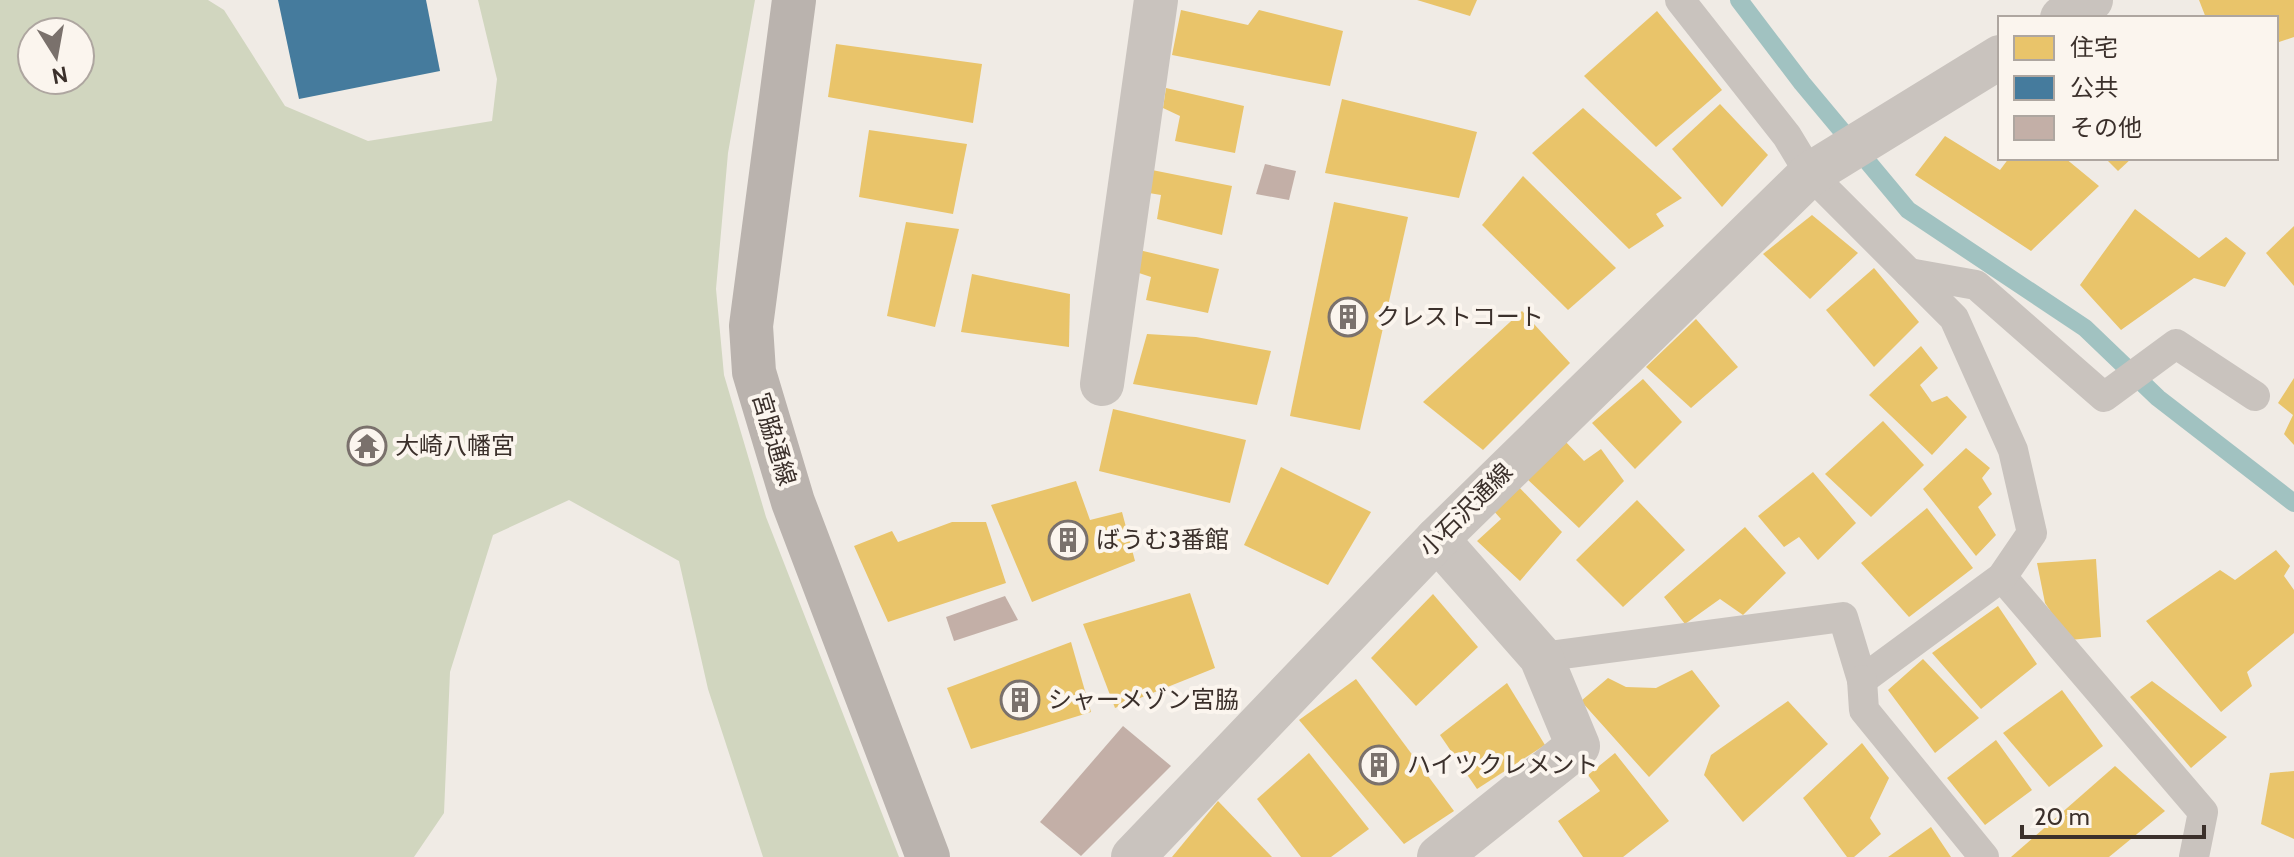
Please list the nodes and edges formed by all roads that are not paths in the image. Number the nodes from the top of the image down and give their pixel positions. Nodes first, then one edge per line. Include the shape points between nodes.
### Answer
1 (794, 0) edge
2 (1156, 0) edge
3 (1680, 0) edge
4 (2091, 0) edge
5 (2065, 16) edge
6 (1998, 58) edge
7 (1810, 174) junction
8 (1909, 273) junction
9 (1102, 384) dead end
10 (2255, 396) dead end
11 (1437, 539) junction
12 (2002, 577) junction
13 (1541, 657) junction
14 (1862, 680) junction
15 (928, 857) edge
16 (1133, 857) edge
17 (1439, 857) edge
18 (1984, 857) edge
19 (2194, 857) edge

1 - 15 street, 宮脇通線 via 751,326 754,372 793,502
2 - 9 street
3 - 7 lane via 1787,136
4 - 5 street
6 - 7 street, 小石沢通線
7 - 8 lane
7 - 11 street, 小石沢通線
8 - 10 lane via 1976,285 2104,397 2176,344
8 - 12 lane via 1954,318 2013,450 2032,533
11 - 13 street
11 - 16 street, 小石沢通線
12 - 14 lane
12 - 19 lane via 2203,812
13 - 14 lane via 1843,617
13 - 17 street via 1578,746
14 - 18 lane via 1864,710

